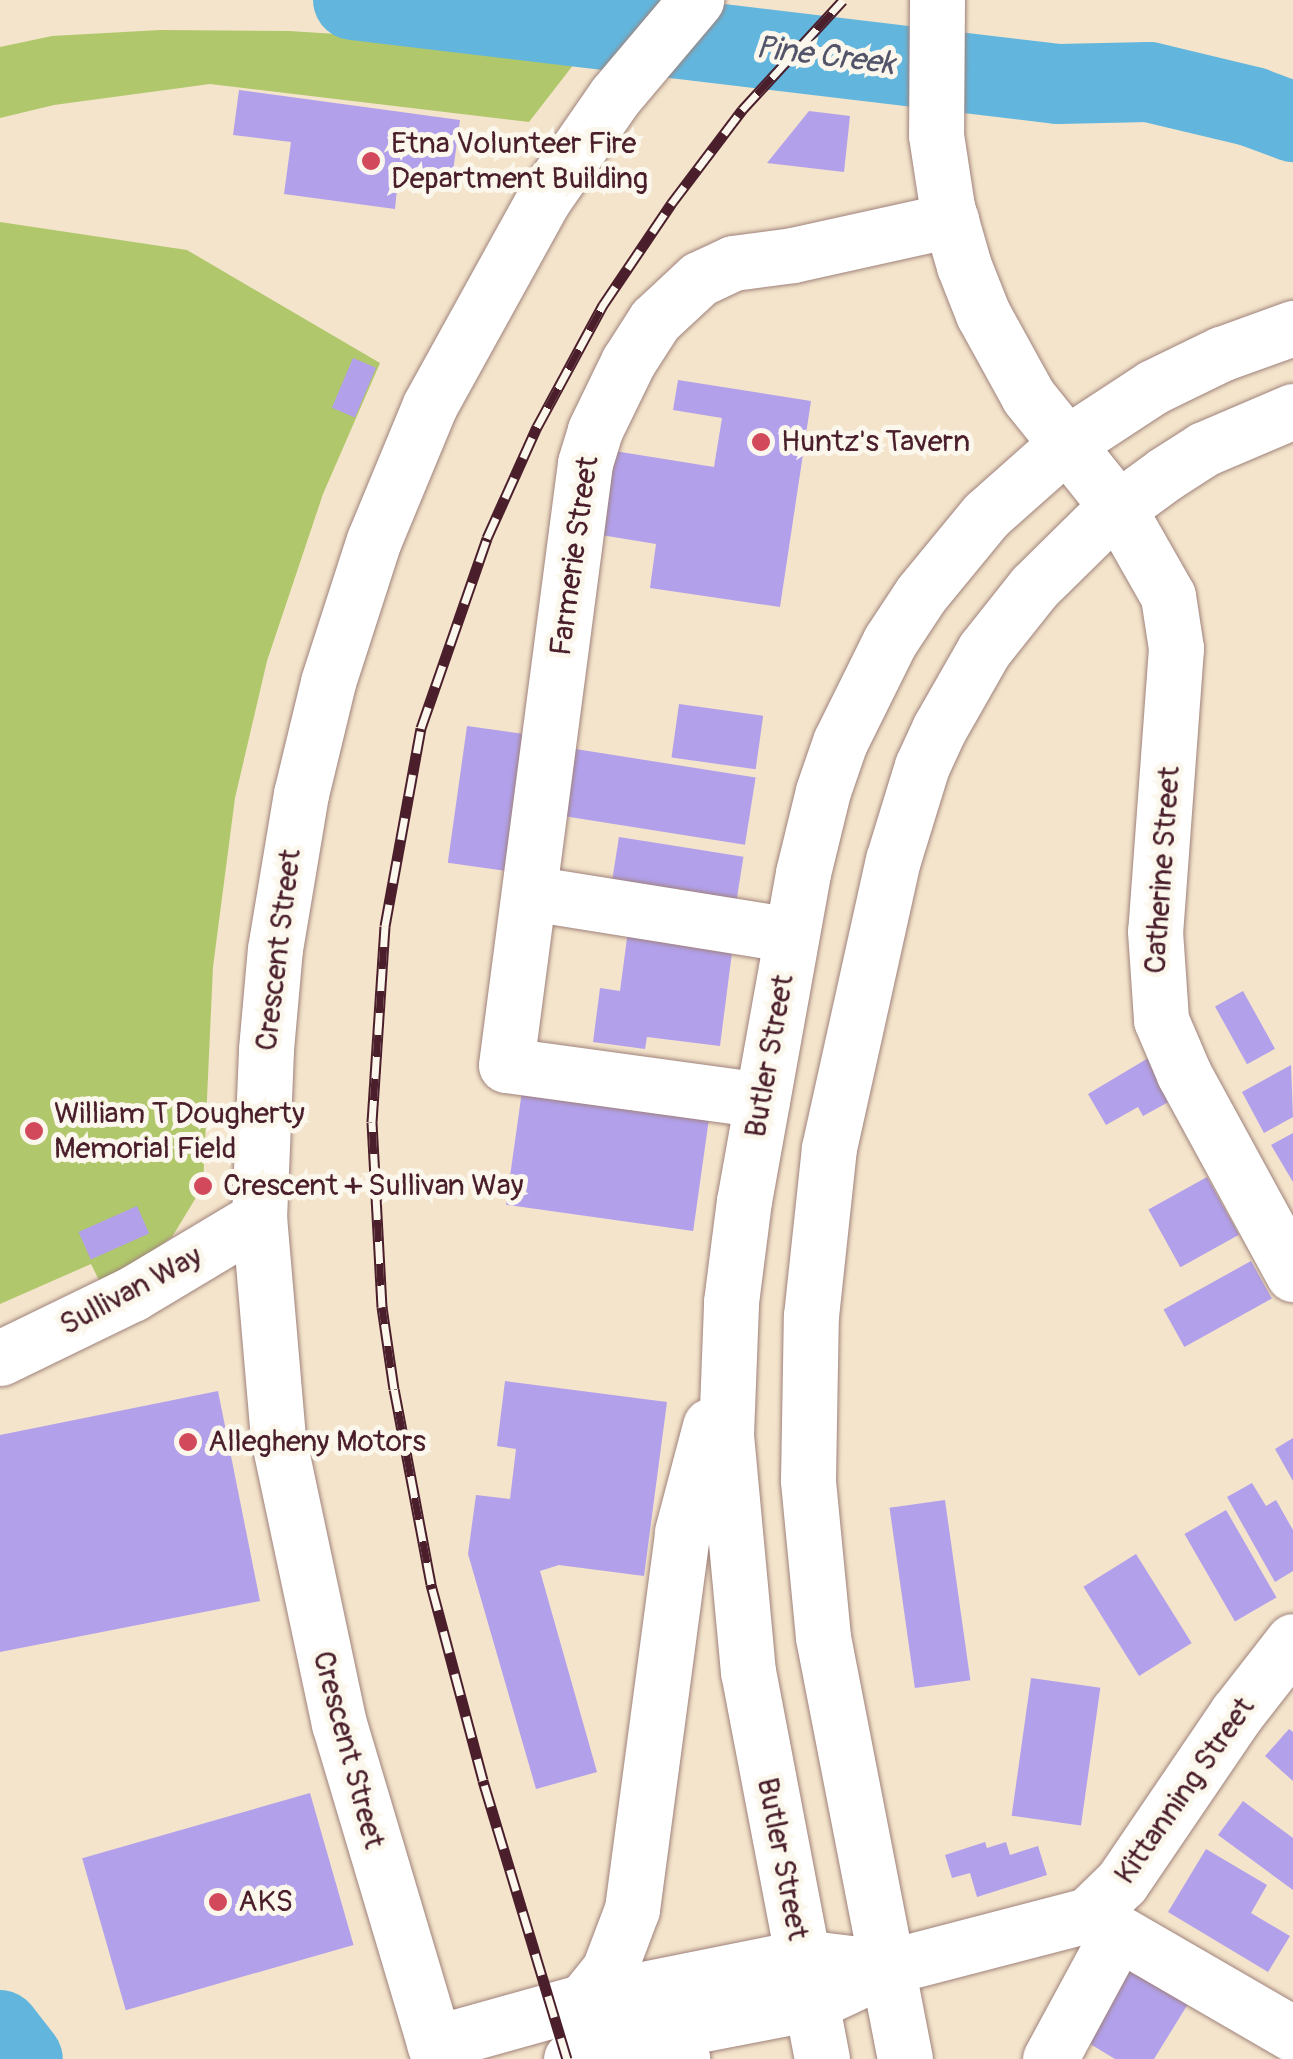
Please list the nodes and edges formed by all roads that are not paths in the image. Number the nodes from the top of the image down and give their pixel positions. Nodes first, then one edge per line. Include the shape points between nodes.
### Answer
1 (696, 0) edge
2 (936, 9) edge
3 (950, 220) junction
4 (1293, 328) edge
5 (1293, 411) edge
6 (1066, 444) junction
7 (1118, 508) junction
8 (530, 893) junction
9 (792, 935) junction
10 (762, 1100) junction
11 (259, 1218) junction
12 (1293, 1274) edge
13 (0, 1358) edge
14 (728, 1360) junction
15 (1293, 1641) edge
16 (1103, 1924) junction
17 (888, 1967) junction
18 (807, 1980) junction
19 (1293, 2034) edge
20 (588, 2035) edge
21 (437, 2051) edge
22 (682, 2059) edge
23 (822, 2059) edge
24 (905, 2059) edge
25 (1050, 2059) edge

1 - 11 main road, Crescent Street via 615,96 543,200 460,345 402,470 347,616 285,880 266,1049
2 - 3 main road, Catherine Street via 936,135
3 - 6 main road, Catherine Street via 1003,354
3 - 8 main road, Farmerie Street via 712,271 655,320 628,362 585,464
4 - 6 main road, Butler Street via 1186,370
5 - 7 main road via 1204,449
6 - 7 main road, Catherine Street
6 - 9 main road, Butler Street via 986,514 890,641 823,791
7 - 12 main road, Catherine Street via 1153,564 1174,618 1175,690 1155,931 1161,1020
7 - 17 main road via 1006,620 962,686 922,766 893,860 829,1148 808,1387 813,1550
8 - 9 main road
8 - 10 main road, Farmerie Street via 506,1065
9 - 10 main road, Butler Street
10 - 14 main road, Butler Street
11 - 13 main road, Sullivan Way via 132,1294
11 - 21 main road, Crescent Street via 290,1509 353,1774
14 - 18 main road, Butler Street via 726,1435 738,1600 760,1750
14 - 20 main road via 682,1532 632,1908
15 - 16 main road, Kittanning Street via 1116,1890
16 - 17 main road
16 - 19 main road
16 - 25 main road
17 - 18 main road
17 - 24 main road
18 - 20 main road
18 - 23 main road, Butler Street
20 - 21 main road
20 - 22 main road

